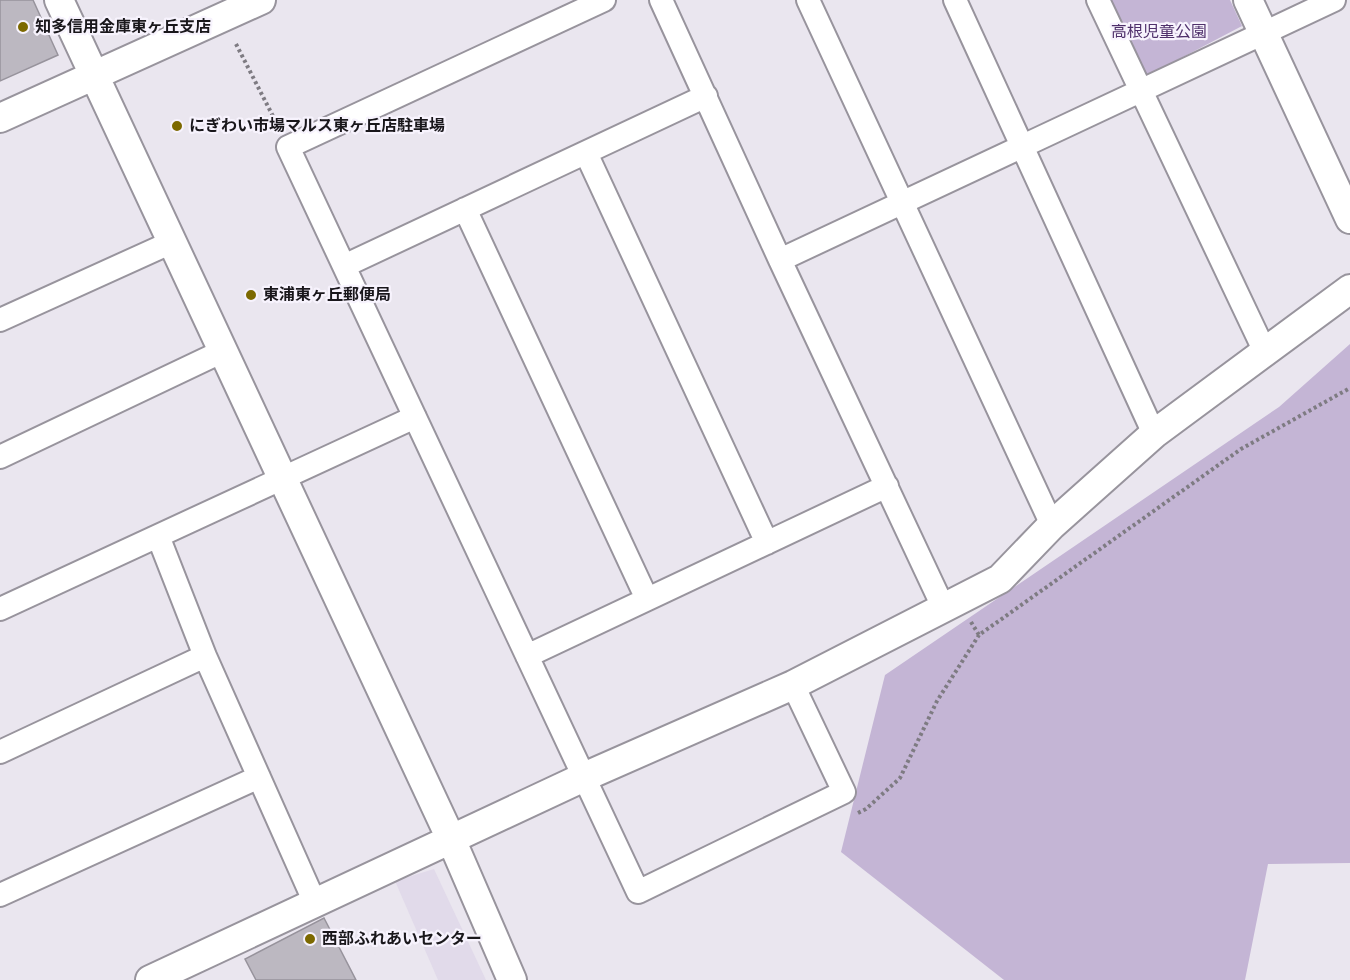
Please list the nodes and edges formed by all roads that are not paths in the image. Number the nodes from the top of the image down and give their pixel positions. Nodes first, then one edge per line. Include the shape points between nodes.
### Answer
1 (59, 0) edge
2 (261, 0) edge
3 (604, 0) edge
4 (661, 0) edge
5 (808, 0) edge
6 (955, 0) edge
7 (1098, 0) edge
8 (1248, 0) edge
9 (1334, 0) edge
10 (1263, 33) junction
11 (95, 76) junction
12 (1141, 91) junction
13 (706, 96) junction
14 (0, 118) edge
15 (1022, 146) junction
16 (586, 153) junction
17 (902, 203) junction
18 (465, 209) junction
19 (1350, 219) edge
20 (172, 242) junction
21 (780, 260) junction
22 (344, 266) junction
23 (1350, 289) edge
24 (0, 320) edge
25 (223, 351) junction
26 (1265, 352) junction
27 (415, 417) junction
28 (1154, 434) junction
29 (0, 457) edge
30 (282, 479) junction
31 (887, 486) junction
32 (1052, 525) junction
33 (158, 536) junction
34 (767, 543) junction
35 (647, 599) junction
36 (951, 605) junction
37 (0, 609) edge
38 (205, 656) junction
39 (527, 656) junction
40 (793, 685) junction
41 (0, 752) edge
42 (260, 777) junction
43 (584, 777) junction
44 (450, 839) junction
45 (0, 896) edge
46 (315, 903) junction
47 (150, 980) edge
48 (512, 980) edge

1 - 11 street
2 - 11 street
3 - 22 street via 288,147
4 - 13 street
5 - 17 street
6 - 15 street
7 - 12 street
8 - 10 street
9 - 10 street
10 - 12 street
10 - 19 street
11 - 14 street
11 - 20 street
12 - 15 street
12 - 26 street
13 - 16 street
13 - 21 street
15 - 17 street
15 - 28 street
16 - 18 street
16 - 34 street
17 - 21 street
17 - 32 street
18 - 22 street
18 - 35 street
20 - 24 street
20 - 25 street
21 - 31 street
22 - 27 street
23 - 26 street
25 - 29 street
25 - 30 street
26 - 28 street
27 - 30 street
27 - 39 street
28 - 32 street
30 - 33 street
30 - 44 street
31 - 34 street
31 - 36 street
32 - 36 street via 1000,579
33 - 37 street
33 - 38 street
34 - 35 street
35 - 39 street
36 - 40 street
38 - 41 street
38 - 42 street
39 - 43 street
40 - 43 street
40 - 43 street via 844,792 638,892
42 - 45 street
42 - 46 street
43 - 44 street
44 - 46 street
44 - 48 street
46 - 47 street

